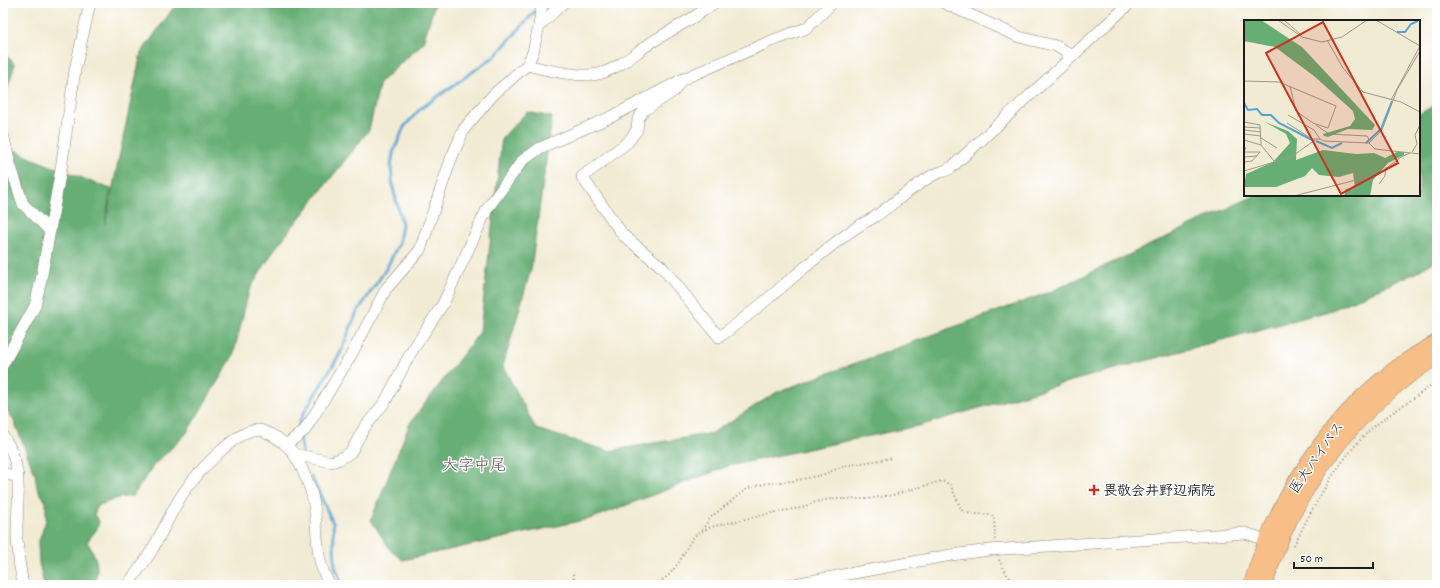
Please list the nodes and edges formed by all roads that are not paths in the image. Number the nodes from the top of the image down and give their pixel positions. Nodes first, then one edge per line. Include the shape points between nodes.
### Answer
1 (90, 3) edge
2 (542, 3) edge
3 (563, 3) edge
4 (714, 3) edge
5 (832, 3) edge
6 (944, 3) edge
7 (1130, 3) edge
8 (540, 26) junction
9 (1073, 56) junction
10 (527, 65) junction
11 (681, 80) junction
12 (3, 134) edge
13 (50, 231) junction
14 (1437, 342) edge
15 (1437, 357) edge
16 (3, 364) edge
17 (3, 436) edge
18 (287, 444) junction
19 (294, 454) junction
20 (3, 474) edge
21 (18, 476) junction
22 (1273, 542) junction
23 (23, 585) edge
24 (127, 585) edge
25 (330, 585) edge
26 (789, 585) edge
27 (1251, 585) edge
28 (1265, 585) edge

1 - 13 street via 75,70
2 - 8 street
3 - 8 street
4 - 10 street via 623,63 601,74 543,70
5 - 11 street via 807,28
6 - 9 street via 1019,37 1056,46
7 - 9 street
8 - 10 street
9 - 11 street via 952,168 933,174 857,226 720,337 662,268 623,234 582,177 628,142 637,130 638,119 644,110 674,91
10 - 18 street via 493,95 464,129 420,250 386,289 350,357 308,426
11 - 19 street via 613,116 540,148 522,160 487,209 443,304 408,358 385,402 364,428 351,452 331,462
12 - 13 street via 23,204
13 - 16 street via 35,306
14 - 22 main road, 医大バイパス via 1411,357 1388,375 1332,430 1297,480
15 - 22 main road, 医大バイパス via 1404,380 1370,409 1342,439
17 - 21 street via 15,458
18 - 19 street
18 - 24 street via 262,430 253,430 216,454 182,494 147,558
19 - 25 street via 310,488 320,567
20 - 21 street
21 - 23 street via 17,539
22 - 26 street via 1245,533 996,550 951,555
22 - 27 main road, 医大バイパス
22 - 28 main road, 医大バイパス

